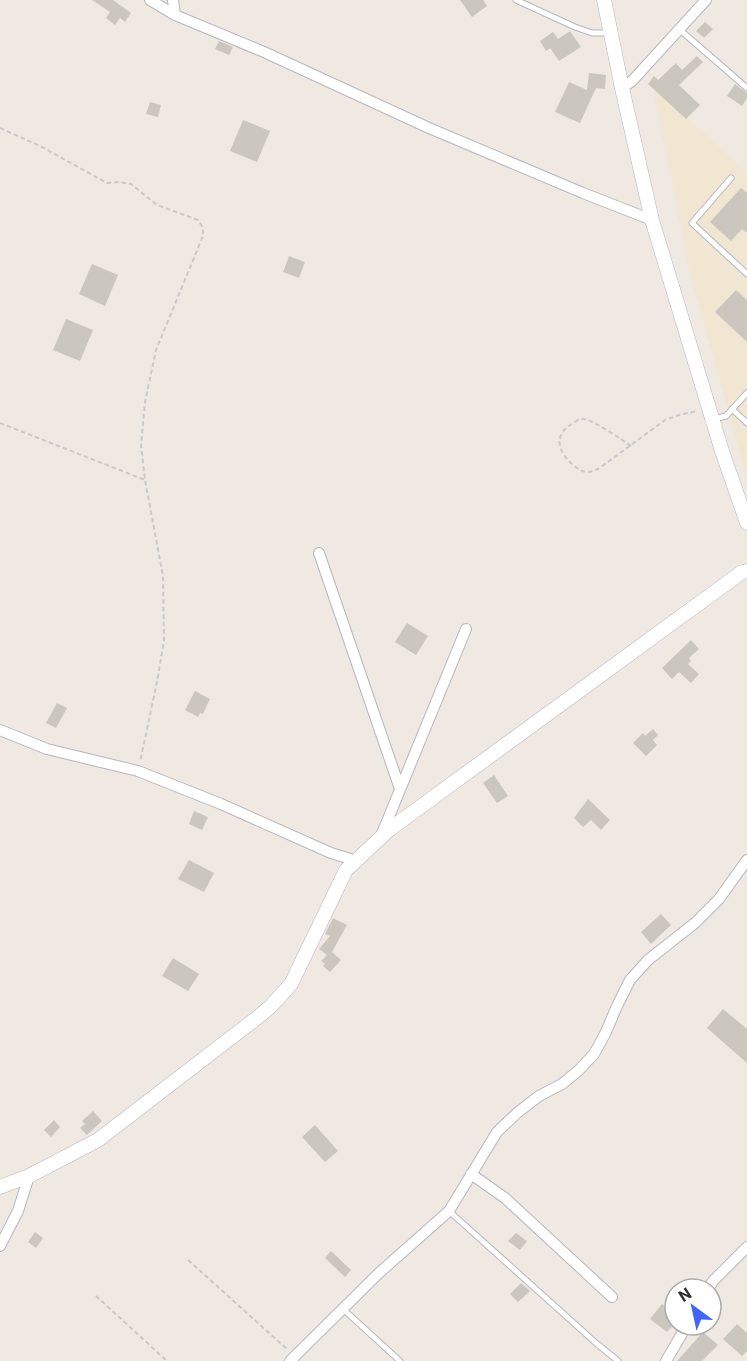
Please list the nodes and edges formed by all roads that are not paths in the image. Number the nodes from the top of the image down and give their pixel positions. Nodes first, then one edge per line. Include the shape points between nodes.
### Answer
1 (150, 0) edge
2 (173, 0) edge
3 (516, 0) edge
4 (604, 0) edge
5 (706, 0) edge
6 (175, 15) junction
7 (679, 29) junction
8 (611, 33) junction
9 (622, 88) junction
10 (747, 88) edge
11 (731, 178) dead end
12 (652, 220) junction
13 (747, 274) edge
14 (747, 393) edge
15 (732, 409) junction
16 (711, 414) junction
17 (747, 423) edge
18 (747, 523) edge
19 (319, 553) dead end
20 (747, 571) edge
21 (466, 629) dead end
22 (0, 730) edge
23 (400, 789) junction
24 (380, 839) junction
25 (747, 860) edge
26 (357, 861) junction
27 (471, 1174) junction
28 (29, 1176) junction
29 (0, 1187) edge
30 (449, 1211) junction
31 (0, 1246) edge
32 (747, 1247) edge
33 (717, 1277) edge
34 (612, 1297) dead end
35 (343, 1309) junction
36 (680, 1337) edge
37 (292, 1359) edge
38 (400, 1361) edge
39 (618, 1361) edge
40 (666, 1361) edge

1 - 6 street
2 - 6 street
3 - 8 lane via 583,30
4 - 8 street
5 - 7 street
6 - 12 street via 429,128
7 - 9 street
7 - 10 lane
8 - 9 street
9 - 12 street
11 - 13 lane via 692,223
12 - 16 street
14 - 15 lane
15 - 16 lane via 726,416
15 - 17 lane
16 - 18 street
19 - 23 street
20 - 24 street
21 - 23 street
22 - 26 street via 46,749 138,771
23 - 24 street
24 - 26 street
25 - 27 street via 719,899 630,980 594,1054 562,1084 539,1096 497,1132
26 - 28 street via 346,870 291,984 271,1006 99,1140
27 - 30 street
27 - 34 street via 505,1198
28 - 29 street
28 - 31 street via 18,1211
30 - 35 street
30 - 39 lane
32 - 33 street
35 - 37 street
35 - 38 lane
36 - 40 street

